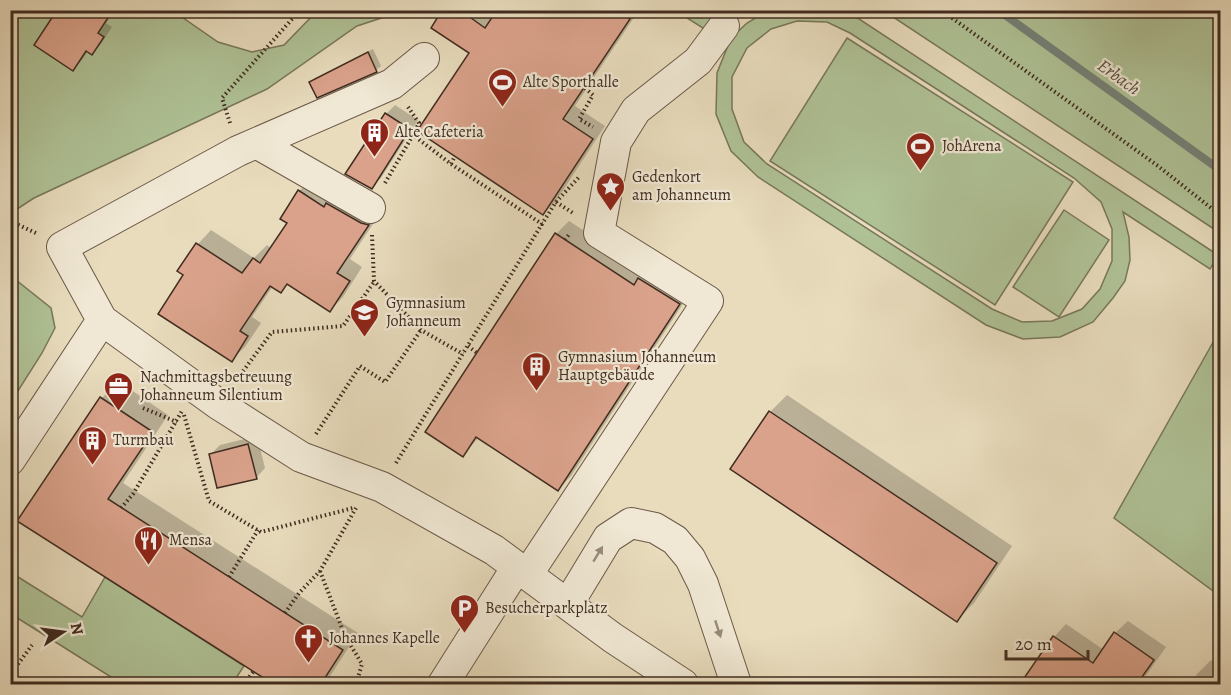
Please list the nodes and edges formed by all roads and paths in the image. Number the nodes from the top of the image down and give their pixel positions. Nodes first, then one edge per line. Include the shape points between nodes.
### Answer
1 (300, 10) edge
2 (941, 10) edge
3 (724, 26) dead end
4 (424, 58) dead end
5 (585, 88) dead end
6 (616, 142) junction
7 (248, 147) junction
8 (455, 156) dead end
9 (451, 164) junction
10 (572, 183) dead end
11 (556, 202) junction
12 (370, 208) junction
13 (1221, 215) edge
14 (542, 224) junction
15 (599, 233) junction
16 (374, 281) junction
17 (102, 320) junction
18 (421, 330) junction
19 (468, 346) junction
20 (477, 352) dead end
21 (463, 354) junction
22 (199, 400) junction
23 (143, 408) dead end
24 (177, 422) junction
25 (301, 457) junction
26 (10, 460) edge
27 (377, 485) junction
28 (356, 507) junction
29 (121, 508) dead end
30 (258, 530) junction
31 (320, 571) junction
32 (522, 571) junction
33 (230, 578) dead end
34 (568, 604) junction
35 (285, 613) dead end
36 (32, 645) dead end
37 (253, 672) dead end
38 (10, 675) edge
39 (244, 684) edge
40 (356, 684) edge
41 (443, 684) edge
42 (683, 684) edge
43 (736, 684) edge

1 - 7 path via 222,98
2 - 13 path
3 - 6 street via 698,62 636,110
4 - 7 street via 392,84
5 - 6 path via 593,95 579,119
6 - 15 street
7 - 12 street
7 - 17 street via 62,247
8 - 9 path
9 - 12 path via 413,135 409,137
9 - 14 path
10 - 11 path
11 - 14 path
11 - 15 path
12 - 16 path
14 - 19 path
15 - 32 street via 708,301
16 - 18 path
16 - 22 path via 343,326 272,332
17 - 22 street
17 - 26 street
18 - 21 path
18 - 25 path via 385,382 360,366
19 - 20 path
19 - 21 path
21 - 27 path
22 - 24 path
22 - 25 street
22 - 30 path via 208,501
23 - 24 path
24 - 29 path
25 - 27 street
27 - 28 path
27 - 32 street via 494,550
28 - 30 path
28 - 31 path
30 - 33 path
31 - 35 path
31 - 40 path via 345,636 362,664
32 - 34 street
32 - 41 street
34 - 42 street
34 -> 43 street via 608,538 632,523 655,528 675,540 690,558 703,584
36 - 38 path
37 - 39 path

